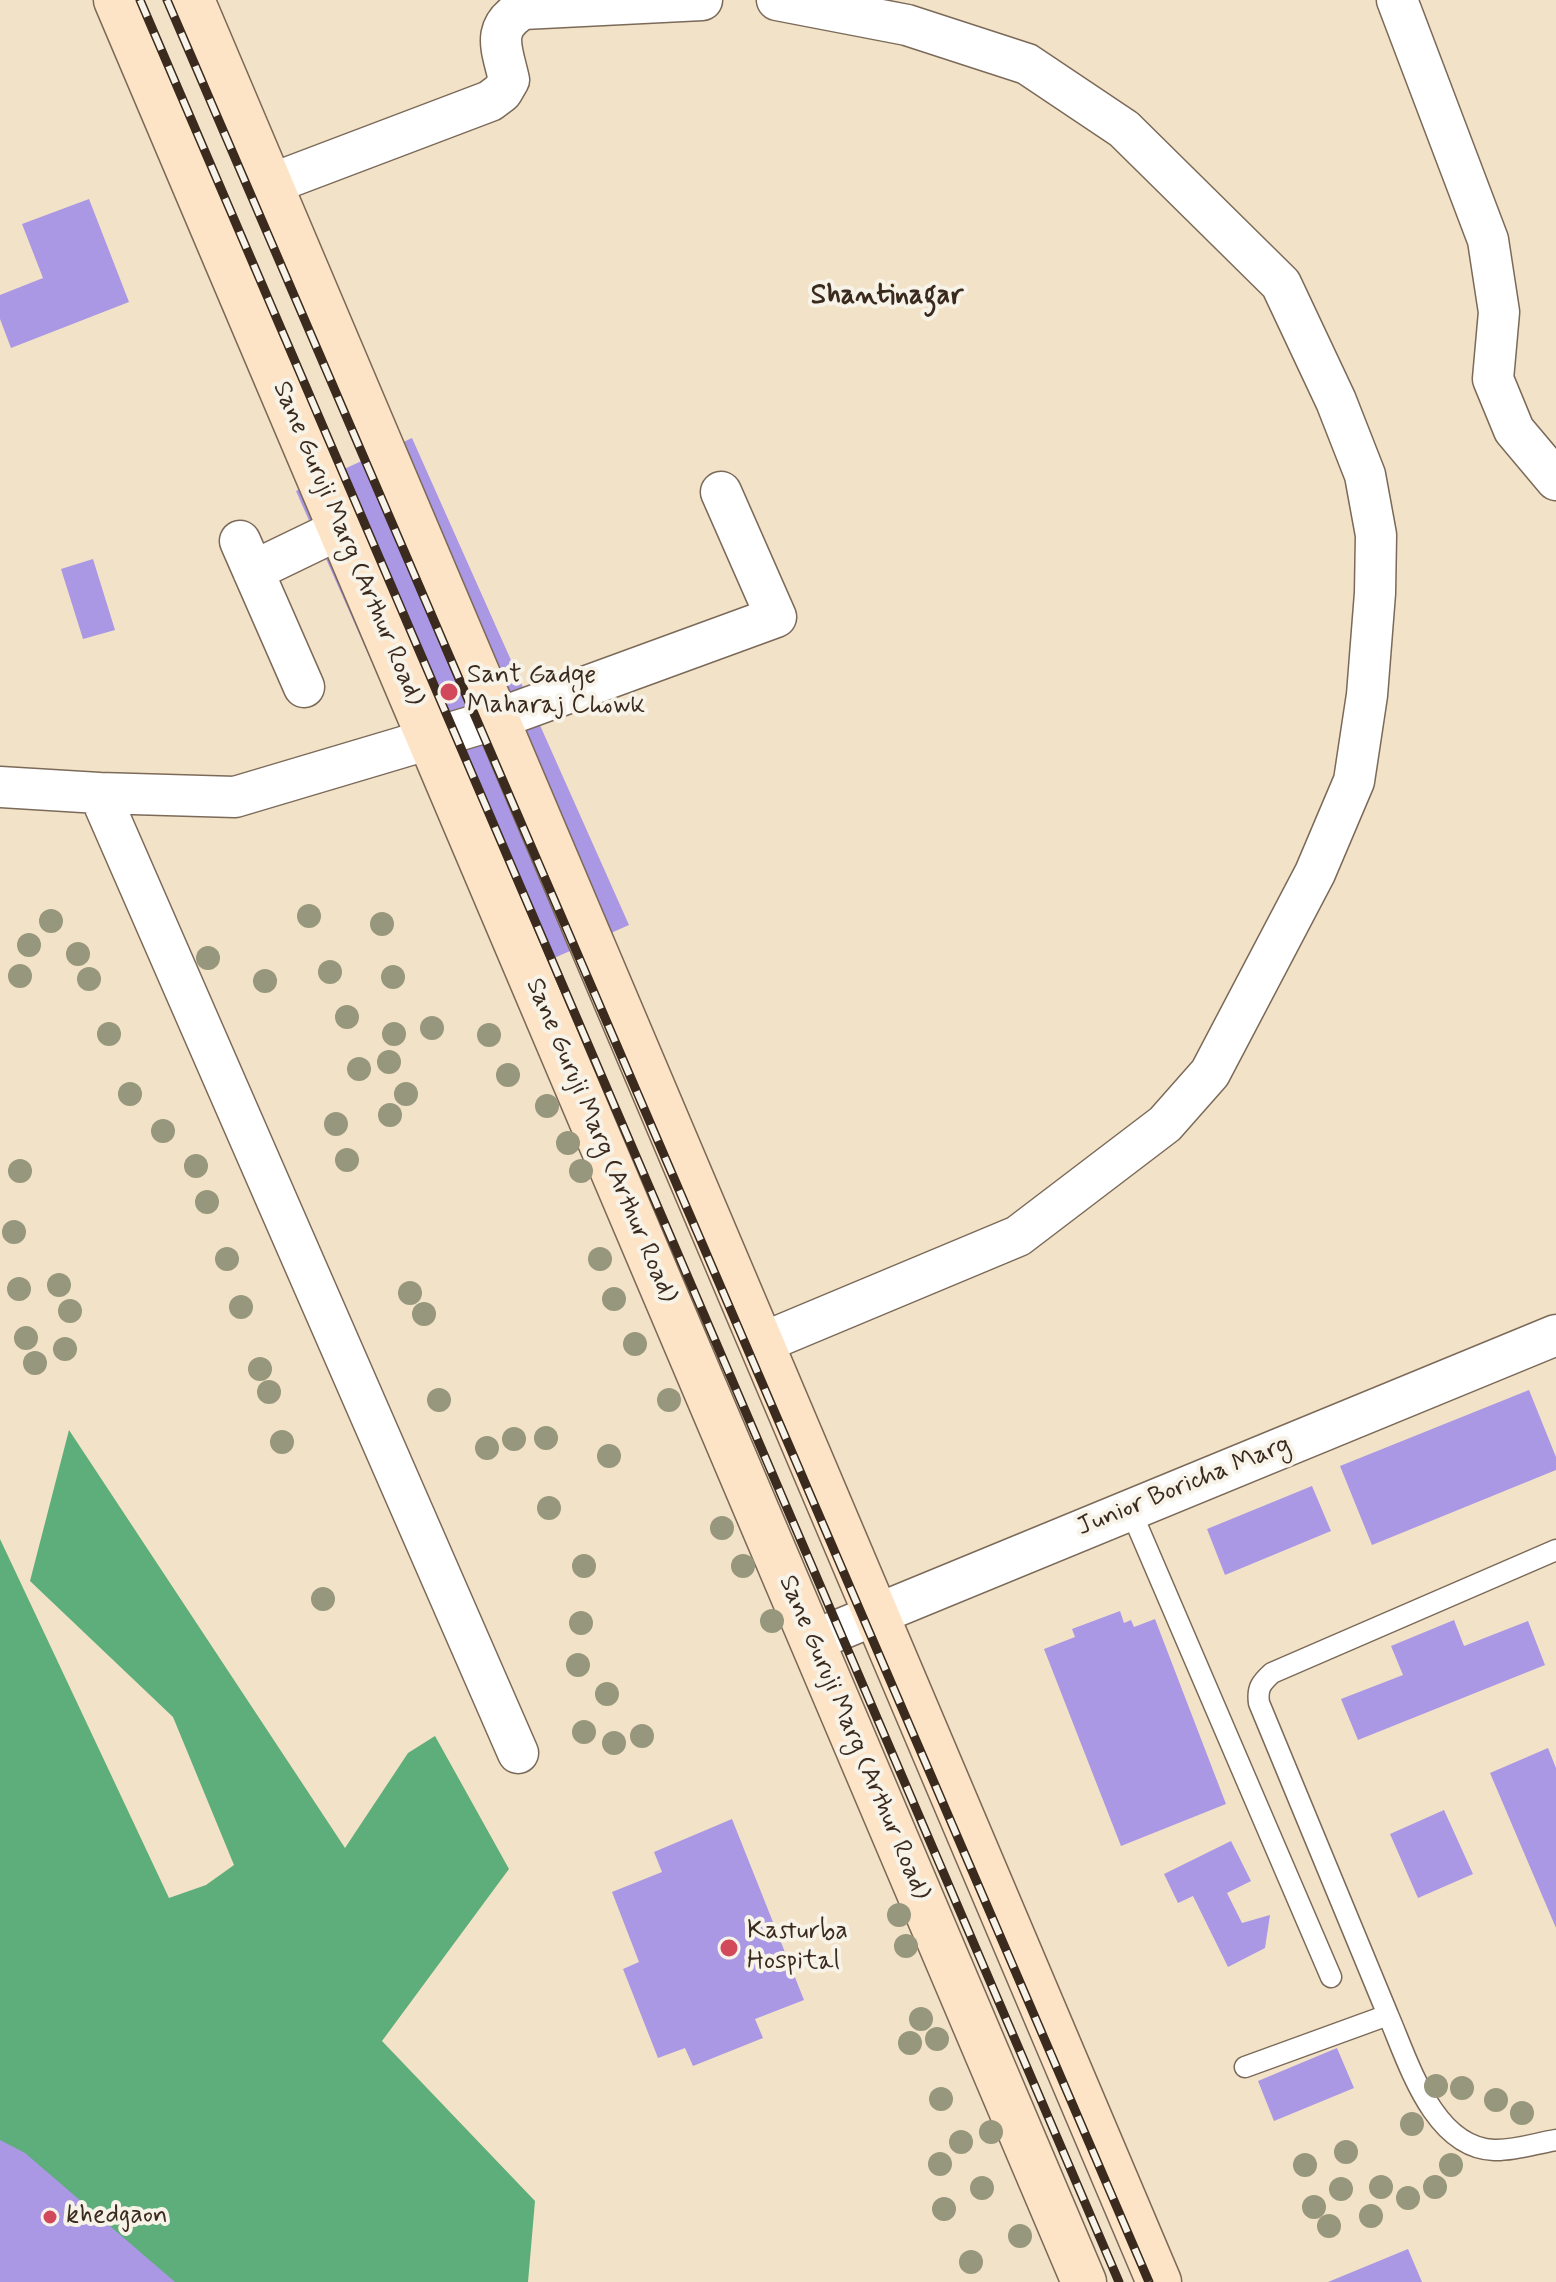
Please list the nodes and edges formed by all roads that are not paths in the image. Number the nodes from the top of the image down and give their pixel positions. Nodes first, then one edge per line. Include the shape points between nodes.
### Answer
1 (116, 0) edge
2 (192, 0) edge
3 (702, 0) edge
4 (777, 0) edge
5 (1397, 0) edge
6 (271, 184) junction
7 (1551, 466) edge
8 (721, 492) dead end
9 (340, 529) junction
10 (304, 687) dead end
11 (497, 719) junction
12 (430, 740) junction
13 (0, 787) edge
14 (99, 793) junction
15 (1556, 1335) edge
16 (762, 1343) junction
17 (1130, 1509) junction
18 (1556, 1550) edge
19 (876, 1613) junction
20 (812, 1641) junction
21 (916, 1708) junction
22 (852, 1736) junction
23 (518, 1753) dead end
24 (1008, 1924) junction
25 (945, 1954) junction
26 (1331, 1977) dead end
27 (1388, 2015) junction
28 (1245, 2067) dead end
29 (1556, 2140) edge
30 (1131, 2215) junction
31 (1076, 2264) edge
32 (1159, 2282) edge

1 - 9 main road, Sane Guruji Marg (Arthur Road)
2 - 6 main road
3 - 6 street via 523,9 508,18 499,36 509,80 490,101
4 - 16 street via 907,25 1027,64 1124,129 1281,284 1365,475 1376,535 1376,578 1354,781 1315,873 1210,1073 1165,1124 1018,1236
5 - 7 street via 1488,240 1499,312 1493,379 1514,430
6 - 11 main road
8 - 11 street via 776,617
9 - 10 street via 247,556
9 - 12 main road, Sane Guruji Marg (Arthur Road)
11 - 12 street
11 - 16 main road
12 - 14 street via 235,797
12 - 20 main road, Sane Guruji Marg (Arthur Road)
13 - 14 street
14 - 23 street
15 - 17 street, Junior Boricha Marg
16 - 19 main road
17 - 19 street, Junior Boricha Marg
17 - 26 lane
18 - 27 lane via 1272,1673 1257,1692
19 - 20 street, Junior Boricha Marg
19 - 21 main road
20 - 22 main road, Sane Guruji Marg (Arthur Road)
21 - 22 main road
21 - 24 main road
22 - 25 main road, Sane Guruji Marg (Arthur Road)
24 - 25 main road
24 - 30 main road
25 - 31 main road, Sane Guruji Marg (Arthur Road)
27 - 28 lane
27 - 29 lane via 1427,2103 1458,2139 1493,2150
30 - 31 main road
30 - 32 main road

